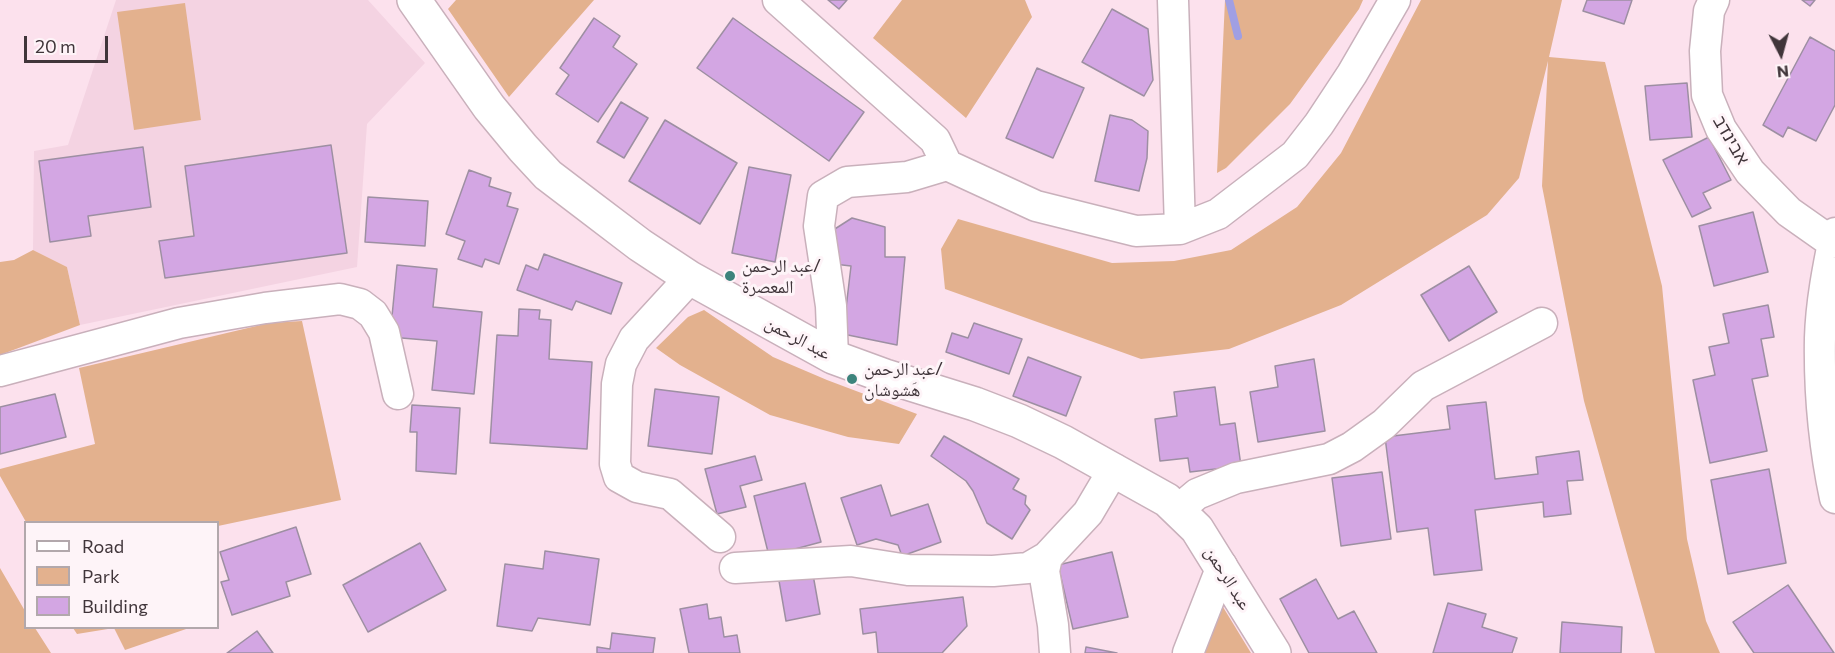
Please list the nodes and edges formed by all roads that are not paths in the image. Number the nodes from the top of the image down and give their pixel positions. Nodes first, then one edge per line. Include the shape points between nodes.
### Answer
1 (414, 0) edge
2 (777, 0) edge
3 (1173, 0) edge
4 (1395, 0) edge
5 (1714, 0) edge
6 (947, 165) junction
7 (1180, 229) junction
8 (1834, 238) edge
9 (690, 278) junction
10 (1542, 322) dead end
11 (833, 357) junction
12 (0, 371) edge
13 (398, 394) dead end
14 (1114, 470) junction
15 (1835, 498) edge
16 (1178, 510) junction
17 (720, 537) dead end
18 (1047, 557) junction
19 (1222, 566) junction
20 (735, 568) dead end
21 (1055, 653) edge
22 (1188, 653) edge
23 (1274, 653) edge

1 - 9 street, عبد الرحمن via 489,107 548,175
2 - 6 street via 935,140
3 - 7 street
4 - 7 street via 1352,74 1294,154 1218,214
5 - 8 street, אבינדב via 1709,11 1705,51 1707,95 1721,129 1750,172 1788,212
6 - 7 street via 1036,206 1136,231
6 - 11 street via 907,177 847,182 823,196 819,226 831,306
8 - 15 street via 1820,337 1823,413
9 - 11 street, عبد الرحمن
9 - 17 street via 634,339 621,364 615,464 619,477 637,487 670,494
10 - 16 street via 1424,386 1352,447 1318,461 1236,478 1197,494
11 - 14 street, عبد الرحمن via 975,404 1063,442
12 - 13 street via 179,323 339,299 360,304 373,314 384,332
14 - 16 street, عبد الرحمن
14 - 18 street via 1088,513
16 - 19 street, عبد الرحمن via 1197,528
18 - 20 street via 1028,568 993,571 908,570 851,561
18 - 21 street via 1044,571
19 - 22 street
19 - 23 street, عبد الرحمن

